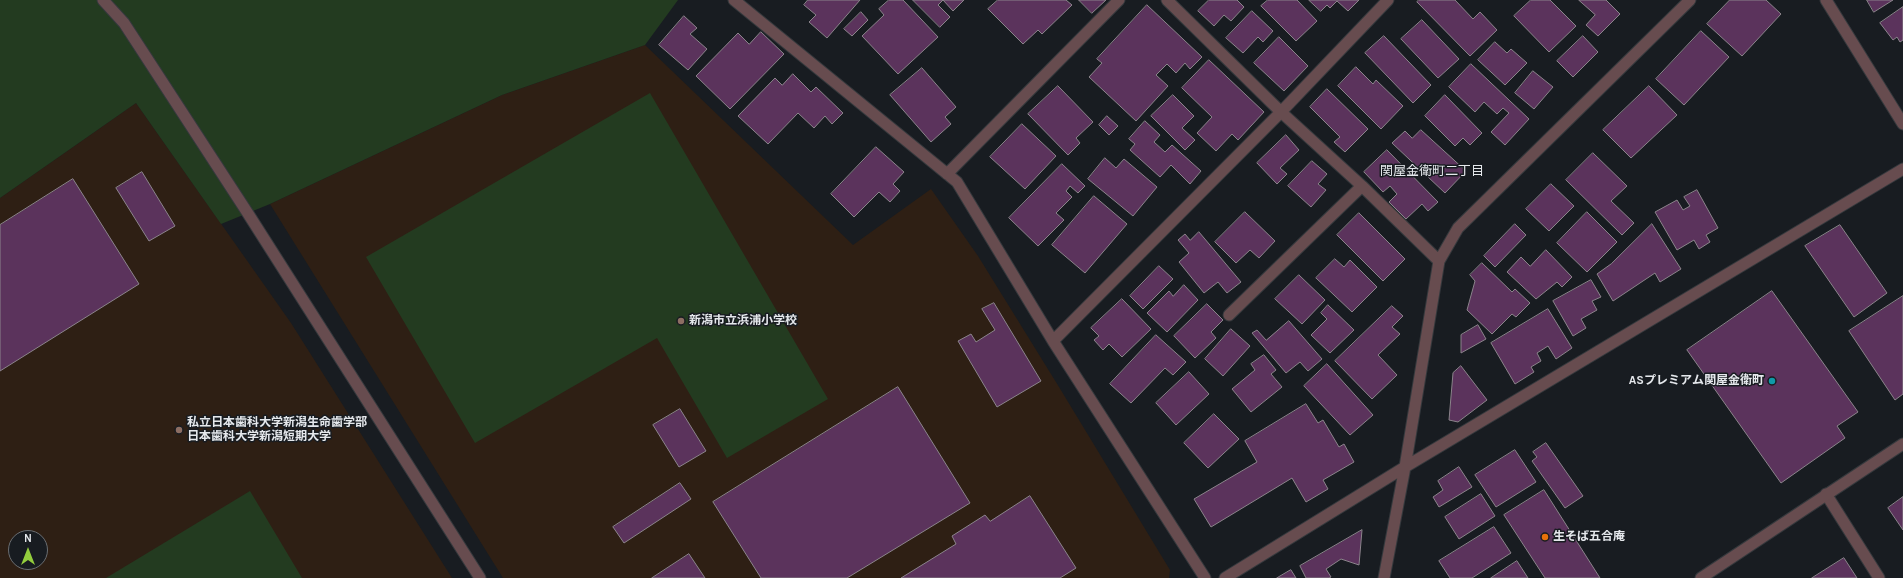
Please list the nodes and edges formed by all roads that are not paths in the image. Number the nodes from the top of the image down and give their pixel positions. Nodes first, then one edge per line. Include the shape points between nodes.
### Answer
1 (103, 0) edge
2 (734, 0) edge
3 (1119, 0) edge
4 (1167, 0) edge
5 (1388, 0) edge
6 (1690, 0) edge
7 (1826, 0) edge
8 (1281, 112) junction
9 (1903, 124) edge
10 (1903, 169) edge
11 (947, 174) junction
12 (1362, 186) junction
13 (1439, 261) junction
14 (1229, 315) dead end
15 (1053, 341) junction
16 (1903, 444) edge
17 (1405, 467) junction
18 (1826, 494) junction
19 (480, 578) edge
20 (1205, 578) edge
21 (1225, 578) edge
22 (1384, 578) edge
23 (1701, 578) edge
24 (1879, 578) edge

1 - 19 street via 124,23
2 - 11 street
3 - 11 street
4 - 8 street
5 - 8 street
6 - 13 street via 1458,228
7 - 9 street
8 - 12 street
8 - 15 street
10 - 17 street
11 - 15 street via 957,182
12 - 13 street
12 - 14 street
13 - 17 street
15 - 20 street
16 - 18 street
17 - 21 street
17 - 22 street
18 - 23 street
18 - 24 street

